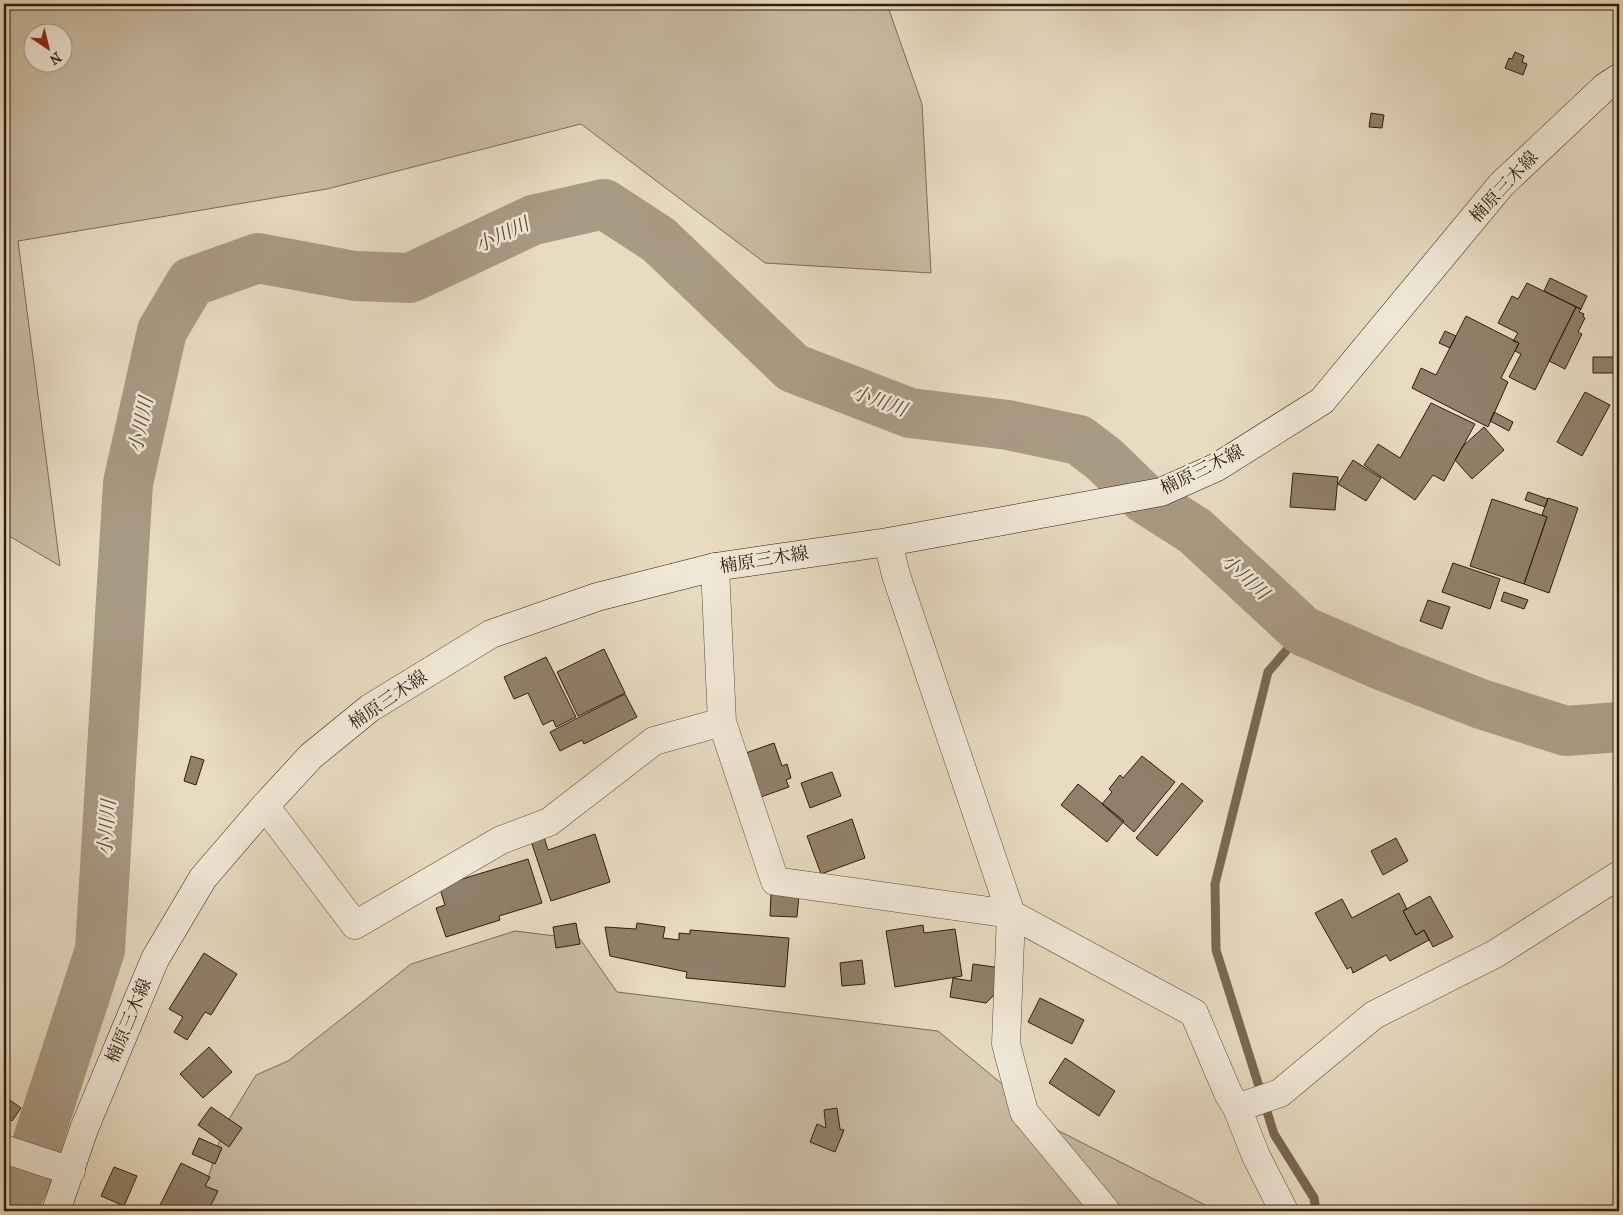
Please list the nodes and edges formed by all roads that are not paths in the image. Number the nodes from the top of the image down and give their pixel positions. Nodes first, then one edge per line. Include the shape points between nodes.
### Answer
1 (1619, 78) edge
2 (888, 542) junction
3 (715, 567) junction
4 (722, 722) junction
5 (265, 806) junction
6 (1619, 875) edge
7 (1011, 914) junction
8 (1237, 1108) junction
9 (4, 1149) edge
10 (63, 1168) junction
11 (56, 1211) edge
12 (1106, 1211) edge
13 (1284, 1211) edge

1 - 2 street, 楠原三木線 via 1605,87 1500,185 1322,401 1217,467 1162,492
2 - 3 street, 楠原三木線
2 - 7 street via 896,575
3 - 4 street
3 - 5 street, 楠原三木線 via 597,596 491,634 370,708 311,756
4 - 5 street via 654,740 549,822 501,840 356,924
4 - 7 street via 776,881
5 - 10 street, 楠原三木線 via 203,878 155,959 84,1129
6 - 8 street via 1495,954 1374,1015 1280,1093
7 - 8 street via 1194,1013
7 - 12 street via 1006,1044 1024,1112
8 - 13 street via 1256,1156
9 - 10 street
10 - 11 street, 楠原三木線

